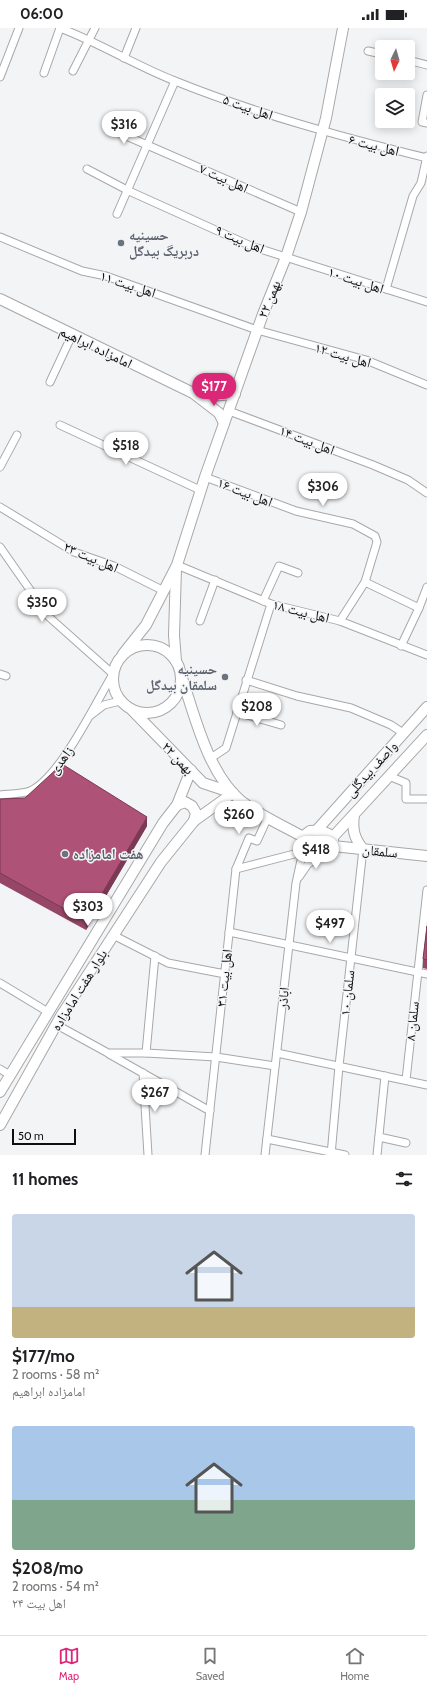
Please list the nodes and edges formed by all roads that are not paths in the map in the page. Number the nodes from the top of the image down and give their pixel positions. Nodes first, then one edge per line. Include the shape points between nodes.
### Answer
1 (19, 28) edge
2 (60, 28) edge
3 (95, 28) edge
4 (136, 28) edge
5 (343, 28) edge
6 (89, 39) junction
7 (368, 51) dead end
8 (375, 52) edge
9 (124, 58) junction
10 (415, 62) edge
11 (427, 65) edge
12 (73, 71) dead end
13 (44, 74) dead end
14 (0, 77) edge
15 (175, 81) junction
16 (427, 95) edge
17 (427, 123) edge
18 (108, 128) dead end
19 (322, 132) junction
20 (148, 144) junction
21 (427, 157) edge
22 (87, 169) dead end
23 (128, 190) junction
24 (301, 212) junction
25 (117, 214) dead end
26 (0, 237) edge
27 (286, 257) junction
28 (386, 290) junction
29 (0, 299) edge
30 (427, 302) edge
31 (257, 330) junction
32 (72, 336) junction
33 (50, 382) dead end
34 (427, 385) edge
35 (193, 394) junction
36 (234, 394) junction
37 (229, 411) junction
38 (224, 423) junction
39 (60, 425) dead end
40 (17, 435) dead end
41 (0, 449) edge
42 (7, 453) junction
43 (0, 467) edge
44 (205, 477) junction
45 (200, 490) junction
46 (427, 493) edge
47 (0, 507) edge
48 (0, 547) edge
49 (176, 565) junction
50 (298, 573) dead end
51 (215, 580) junction
52 (366, 582) junction
53 (427, 587) edge
54 (164, 591) junction
55 (263, 601) junction
56 (271, 604) junction
57 (419, 608) junction
58 (200, 621) dead end
59 (340, 621) junction
60 (401, 646) junction
61 (123, 654) junction
62 (427, 655) edge
63 (176, 661) junction
64 (113, 674) junction
65 (181, 676) junction
66 (246, 680) junction
67 (120, 701) junction
68 (427, 707) edge
69 (132, 710) junction
70 (237, 712) junction
71 (87, 717) junction
72 (281, 725) dead end
73 (403, 733) junction
74 (427, 735) edge
75 (212, 758) junction
76 (190, 770) junction
77 (390, 776) junction
78 (233, 793) junction
79 (0, 795) edge
80 (427, 799) edge
81 (177, 805) junction
82 (354, 815) junction
83 (268, 817) junction
84 (194, 821) junction
85 (316, 831) junction
86 (305, 840) junction
87 (332, 844) junction
88 (363, 849) junction
89 (302, 852) junction
90 (427, 856) edge
91 (236, 869) junction
92 (296, 883) junction
93 (427, 890) edge
94 (229, 932) junction
95 (113, 935) junction
96 (289, 945) junction
97 (155, 956) junction
98 (351, 957) junction
99 (418, 972) junction
100 (225, 974) junction
101 (427, 974) edge
102 (0, 982) edge
103 (48, 1012) junction
104 (57, 1025) junction
105 (108, 1053) junction
106 (146, 1053) junction
107 (277, 1053) junction
108 (216, 1057) junction
109 (275, 1066) junction
110 (339, 1066) junction
111 (0, 1069) edge
112 (143, 1073) junction
113 (10, 1075) junction
114 (385, 1076) junction
115 (406, 1080) junction
116 (427, 1085) edge
117 (0, 1093) edge
118 (13, 1101) junction
119 (210, 1111) junction
120 (0, 1125) edge
121 (379, 1137) junction
122 (267, 1139) junction
123 (406, 1143) dead end
124 (332, 1154) edge
125 (148, 1155) edge
126 (205, 1155) edge
127 (265, 1155) edge
128 (345, 1155) edge
129 (377, 1155) edge

1 - 14 street
2 - 6 street, اهل بیت ۵
2 - 13 street
3 - 6 street
4 - 9 street
5 - 19 street, ۲۲ بهمن
6 - 9 street, اهل بیت ۵
6 - 12 street
7 - 8 street
9 - 15 street, اهل بیت ۵
10 - 11 street
15 - 19 street, اهل بیت ۵
15 - 20 street
16 - 17 street via 422,122
18 - 20 street, اهل بیت ۷
19 - 21 street, اهل بیت ۶
19 - 24 street, ۲۲ بهمن
20 - 23 street
20 - 24 street, اهل بیت ۷
21 - 28 street
22 - 23 street, اهل بیت ۹
23 - 25 street
23 - 27 street, اهل بیت ۹ via 251,246
24 - 27 street, ۲۲ بهمن
26 - 31 street, اهل بیت ۱۱ via 82,271 112,278
27 - 28 street, اهل بیت ۱۰
27 - 31 street, ۲۲ بهمن
28 - 30 street, اهل بیت ۱۰
29 - 32 street, امامزاده ابراهیم
31 - 34 street, اهل بیت ۱۲ via 366,360
31 - 36 street, ۲۲ بهمن
32 - 33 street
32 - 35 street, امامزاده ابراهیم
35 - 36 street, امامزاده ابراهیم
35 - 38 street, امامزاده ابراهیم via 219,413
36 - 37 street, ۲۲ بهمن
37 - 38 street, ۲۲ بهمن
37 - 46 street, اهل بیت ۱۴ via 373,465 408,480
38 - 44 street, ۲۲ بهمن
39 - 45 street
40 - 42 street
41 - 42 street
42 - 43 street
44 - 45 street, ۲۲ بهمن
44 - 52 street, اهل بیت ۱۶ via 296,511 353,524 375,536 377,542
45 - 49 street, ۲۲ بهمن
47 - 54 street, اهل بیت ۲۳ via 74,552 114,566
48 - 64 street via 49,617
49 - 51 street, اهل بیت ۱۸
49 - 54 street, ۲۲ بهمن
49 - 63 street, ۲۲ بهمن
50 - 55 street via 278,566
51 - 55 street, اهل بیت ۱۸
51 - 58 street
52 - 57 street
52 - 59 street, اهل بیت ۱۶
53 - 57 street
54 - 61 street, ۲۲ بهمن via 146,625
55 - 56 street, اهل بیت ۱۸
56 - 59 street, اهل بیت ۱۸
56 - 66 street
57 - 60 street
59 - 60 street, اهل بیت ۱۸
60 - 62 street, اهل بیت ۱۸
61 - 63 street via 136,646 152,645 166,650
61 - 64 street via 116,663
63 - 65 street
64 - 67 street via 114,688
64 - 71 street, زاهدی
65 - 69 street via 179,690 172,702 160,710 146,713
65 - 75 street, ۲۲ بهمن via 202,738
66 - 70 street
66 - 73 street via 297,696 351,708 391,725
67 - 69 street
67 - 71 street, زاهدی via 104,705
68 - 73 street, واصف بیدگلی
69 - 76 street, ۲۲ بهمن
70 - 72 street
70 - 75 street via 226,748
71 - 79 street, زاهدی via 72,745 43,783 30,791
73 - 85 street, واصف بیدگلی
74 - 77 street, واصف بیدگلی
75 - 78 street, ۲۲ بهمن via 224,783
76 - 78 street, ۲۲ بهمن via 203,783
76 - 81 street, بلوار هفت امامزاده
77 - 80 street via 406,783 406,799
77 - 82 street, واصف بیدگلی
78 - 83 street, ۲۲ بهمن via 242,802
78 - 84 street, بلوار هفت امامزاده
81 - 84 street via 185,802 192,806 196,813
81 - 103 street, بلوار هفت امامزاده via 163,823
82 - 87 street, واصف بیدگلی
82 - 88 street via 354,833
83 - 86 street, ۲۲ بهمن
83 - 91 street, اهل بیت ۳۱ via 257,841 249,838
84 - 95 street, بلوار هفت امامزاده via 161,862
85 - 86 street via 310,832
85 - 87 street via 329,833
86 - 87 street via 307,846 317,851
86 - 89 street, اباذر
87 - 88 street, سلمقان
87 - 92 street via 308,864
88 - 90 street, سلمقان
88 - 98 street, سلمان ۱۰
89 - 91 street
89 - 92 street, اباذر
91 - 94 street, اهل بیت ۳۱
92 - 96 street, اباذر
93 - 99 street, سلمان ۸
94 - 96 street
94 - 100 street, اهل بیت ۳۱
95 - 97 street
95 - 104 street, بلوار هفت امامزاده
96 - 98 street
96 - 107 street, اباذر
97 - 100 street via 168,963
97 - 106 street
98 - 99 street
98 - 110 street, سلمان ۱۰
99 - 101 street
99 - 115 street, سلمان ۸
100 - 108 street, اهل بیت ۳۱
102 - 103 street
103 - 113 street, بلوار هفت امامزاده
104 - 105 street
104 - 118 street, بلوار هفت امامزاده
105 - 106 street
105 - 112 street
106 - 108 street
107 - 109 street, اباذر
107 - 110 street
108 - 109 street
108 - 119 street, اهل بیت ۳۱
109 - 122 street, اباذر
110 - 114 street
110 - 124 street, سلمان ۱۰
111 - 113 street
112 - 119 street
112 - 125 street
113 - 117 street, بلوار هفت امامزاده
114 - 115 street
114 - 121 street
115 - 116 street
117 - 118 street
118 - 120 street, بلوار هفت امامزاده
119 - 126 street, اهل بیت ۳۱
121 - 123 street
121 - 129 street
122 - 124 street
122 - 127 street, اباذر
124 - 128 street

